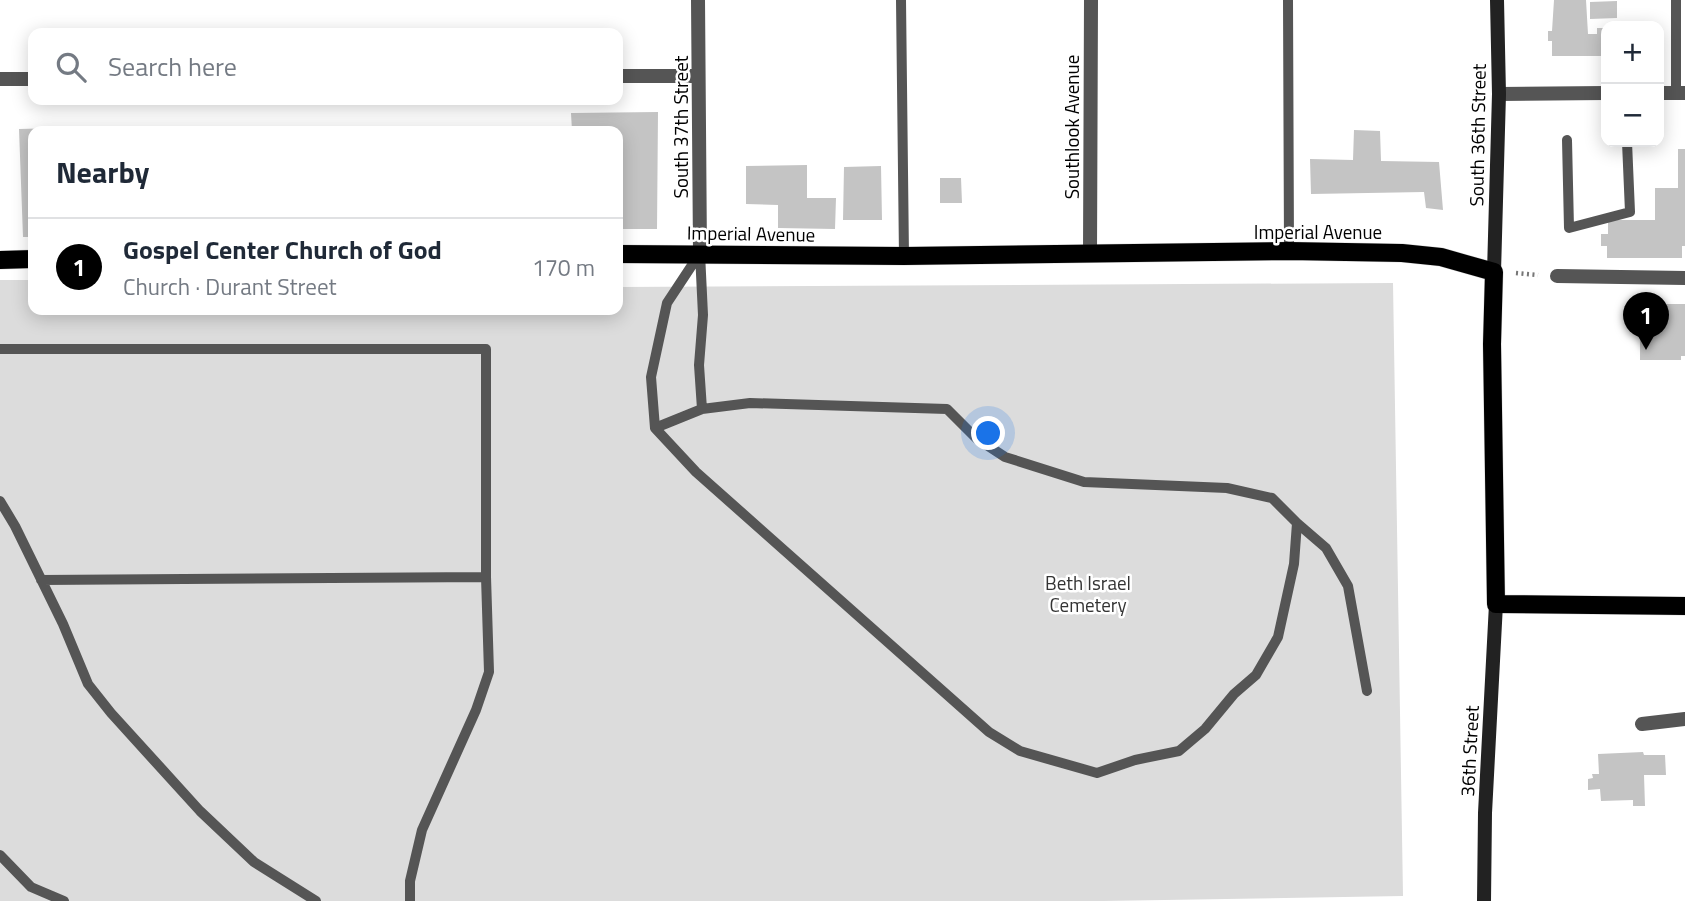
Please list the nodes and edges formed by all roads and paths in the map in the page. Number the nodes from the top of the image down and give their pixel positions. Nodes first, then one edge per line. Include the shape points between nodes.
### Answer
1 (698, 0) edge
2 (901, 0) edge
3 (1091, 0) edge
4 (1287, 0) edge
5 (1497, 0) edge
6 (1676, 0) edge
7 (623, 76) edge
8 (698, 76) junction
9 (0, 79) edge
10 (28, 79) edge
11 (1601, 93) edge
12 (1681, 93) edge
13 (1499, 94) junction
14 (1567, 140) dead end
15 (1628, 147) edge
16 (1289, 251) junction
17 (700, 253) junction
18 (1090, 253) junction
19 (623, 254) edge
20 (904, 256) junction
21 (28, 259) edge
22 (0, 260) edge
23 (1494, 272) junction
24 (1558, 276) dead end
25 (1685, 278) edge
26 (0, 349) edge
27 (702, 409) junction
28 (655, 428) junction
29 (0, 501) edge
30 (1297, 523) junction
31 (486, 577) junction
32 (41, 580) junction
33 (1496, 604) junction
34 (1685, 606) edge
35 (1367, 691) dead end
36 (1685, 719) edge
37 (1642, 724) dead end
38 (0, 855) edge
39 (64, 901) edge
40 (316, 901) edge
41 (410, 901) edge
42 (1484, 901) edge

1 - 8 street, South 37th Street
2 - 20 lane
3 - 18 street, Southlook Avenue
4 - 16 lane
5 - 13 main road, South 36th Street
6 - 12 lane
7 - 8 street
8 - 17 street, South 37th Street
9 - 10 street
11 - 13 street
13 - 23 main road, South 36th Street
14 - 15 lane via 1569,228 1630,212
16 - 18 main road, Imperial Avenue
16 - 23 main road, Imperial Avenue via 1402,253 1441,257
17 - 19 main road, Imperial Avenue
17 - 20 main road, Imperial Avenue
17 - 27 lane
17 - 28 lane via 667,303 651,377
18 - 20 main road, Imperial Avenue
21 - 22 main road
23 - 33 main road
24 - 25 street
26 - 31 lane via 486,349
27 - 28 lane
27 - 30 lane via 750,403 947,409 976,438 1004,457 1084,482 1227,488 1272,498
28 - 30 lane via 696,472 989,732 1020,751 1097,773 1180,751 1256,675 1278,637 1294,564
29 - 32 lane
30 - 35 lane via 1326,548 1348,586
31 - 32 lane
31 - 41 lane via 489,672 422,830
32 - 40 lane via 88,684 111,713 200,811 254,862
33 - 34 main road
33 - 42 main road, 36th Street
36 - 37 street
38 - 39 lane via 31,887

